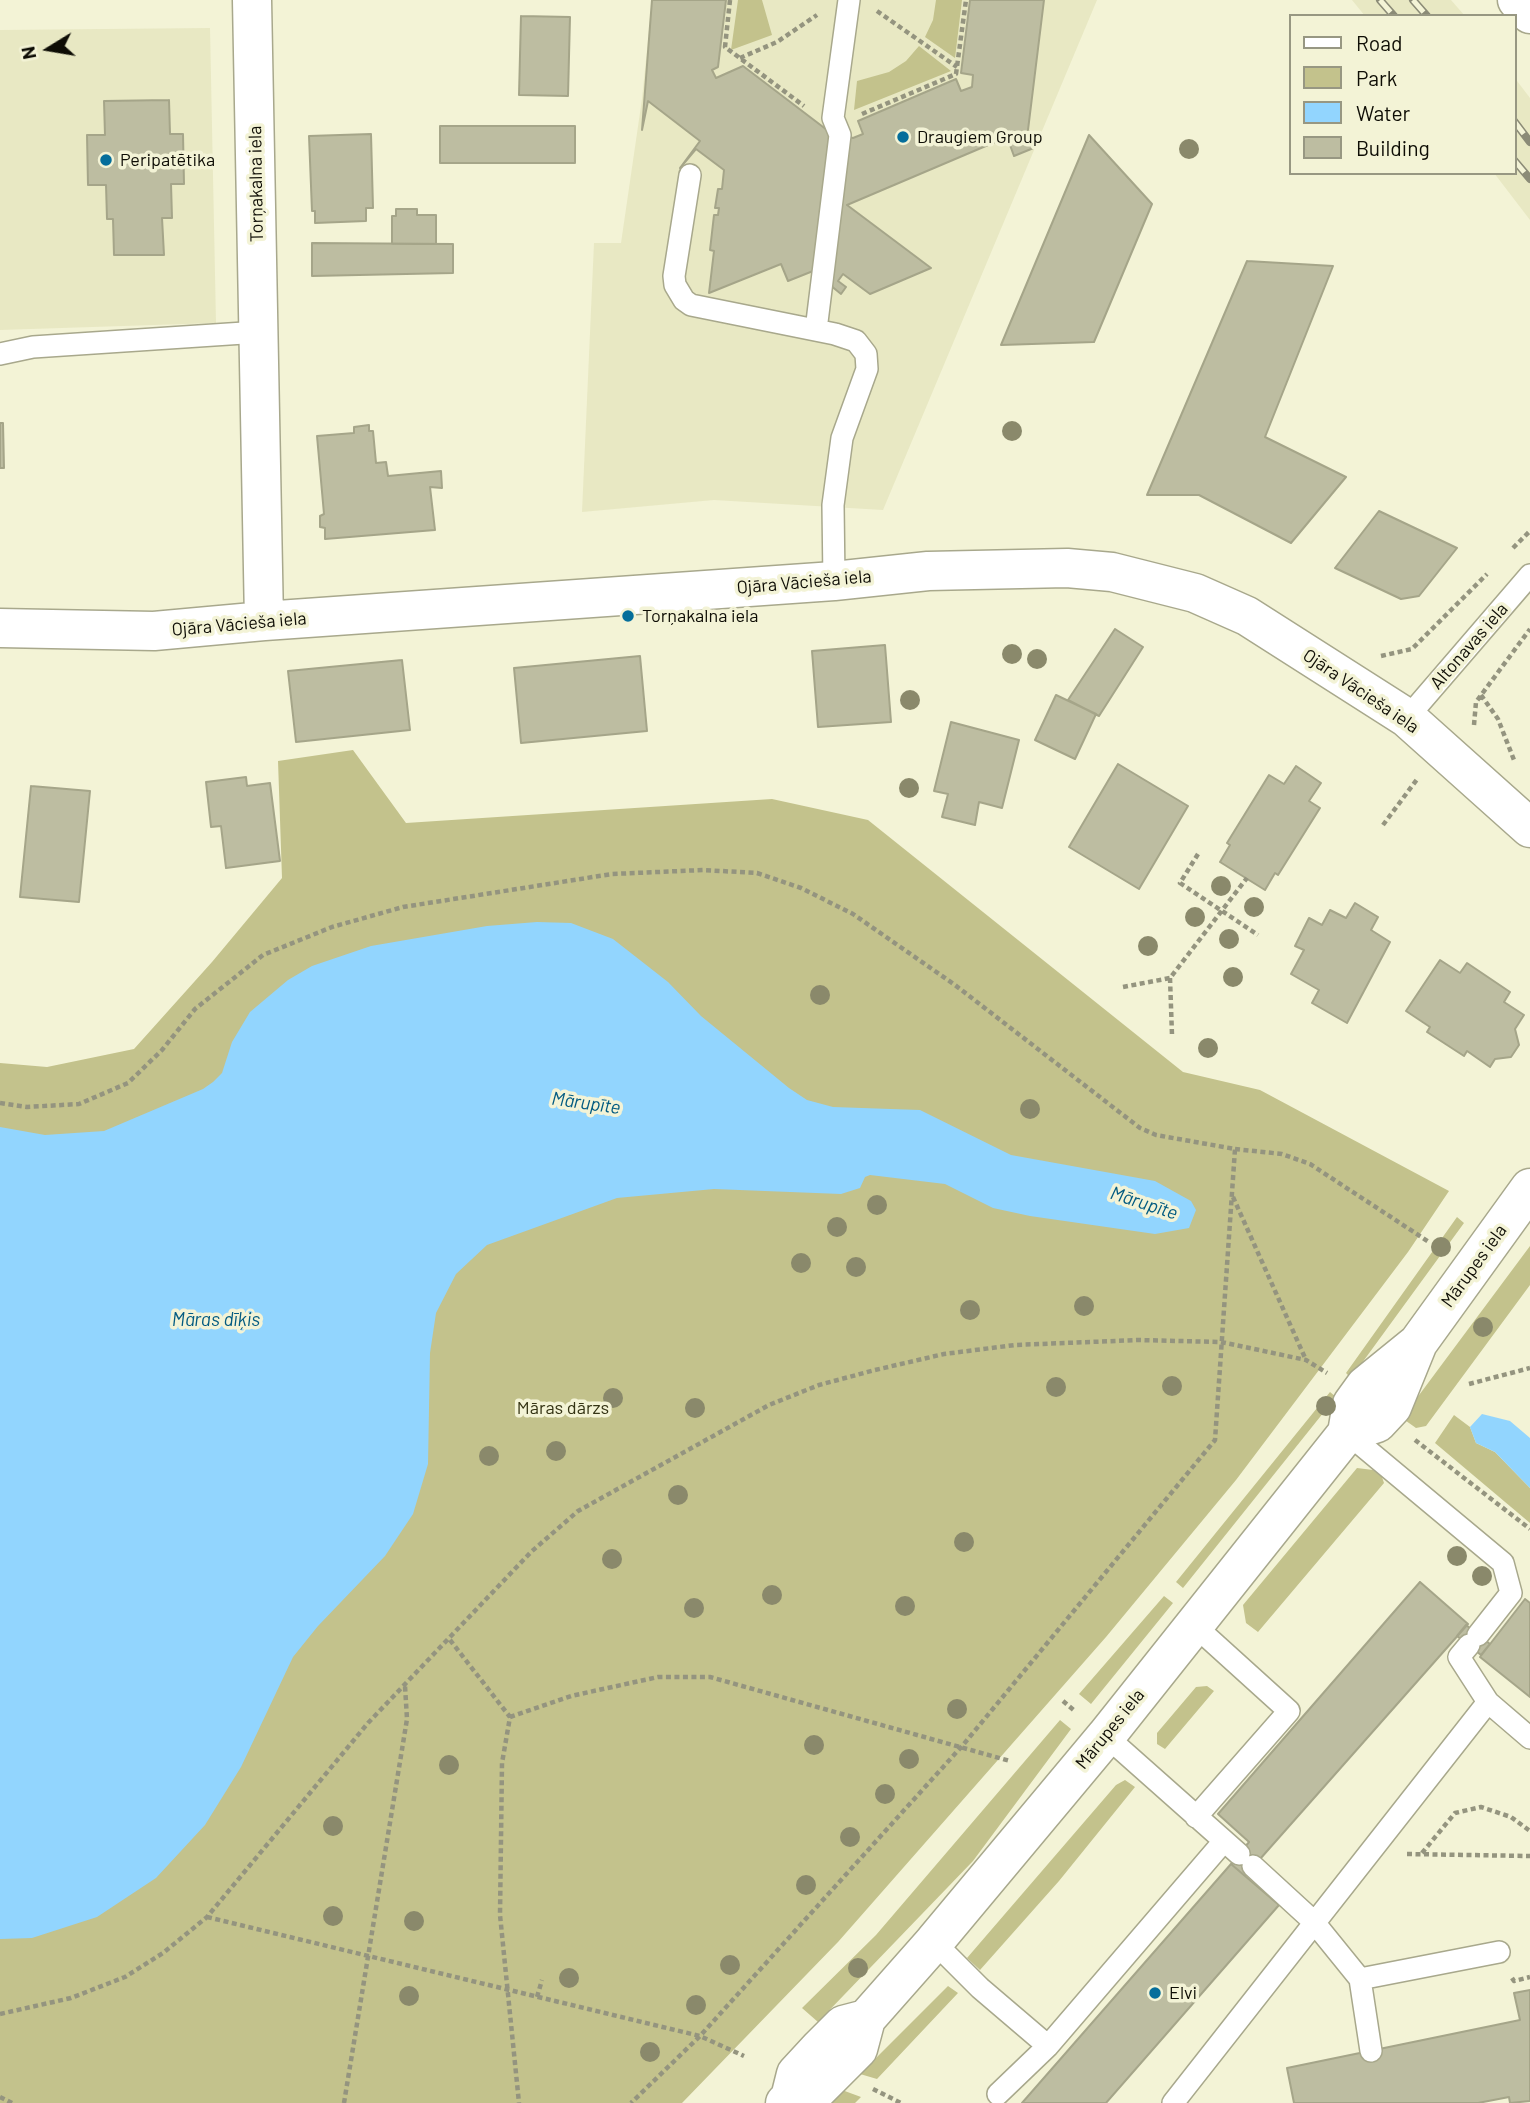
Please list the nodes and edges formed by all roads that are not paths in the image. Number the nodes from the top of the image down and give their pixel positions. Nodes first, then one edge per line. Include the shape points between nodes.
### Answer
1 (252, 0) edge
2 (849, 0) edge
3 (1517, 0) edge
4 (1530, 14) edge
5 (690, 175) dead end
6 (816, 330) junction
7 (259, 332) junction
8 (0, 354) edge
9 (1530, 575) edge
10 (834, 581) junction
11 (264, 621) junction
12 (0, 628) edge
13 (1408, 718) junction
14 (1530, 828) edge
15 (1530, 1188) edge
16 (1347, 1433) junction
17 (1194, 1625) junction
18 (1488, 1702) junction
19 (1106, 1736) junction
20 (1530, 1738) edge
21 (1196, 1817) junction
22 (1239, 1853) junction
23 (1313, 1921) junction
24 (934, 1942) junction
25 (1499, 1952) dead end
26 (1360, 1979) junction
27 (1048, 2046) junction
28 (1371, 2051) dead end
29 (998, 2094) dead end
30 (788, 2101) edge
31 (1173, 2103) edge

1 - 7 street, Torņakalna iela
2 - 6 lane via 833,118 840,135
3 - 4 street
5 - 6 lane via 674,276 679,294 691,305
6 - 10 lane via 856,341 866,354 867,369 842,438 833,505
7 - 8 lane via 33,347
7 - 11 street, Torņakalna iela
9 - 13 lane, Altonavas iela
10 - 11 street, Ojāra Vācieša iela
10 - 13 street, Ojāra Vācieša iela via 928,571 1067,568 1112,572 1195,593 1247,616
11 - 12 street, Ojāra Vācieša iela via 154,631
13 - 14 street, Ojāra Vācieša iela
15 - 16 street, Mārupes iela via 1418,1343 1358,1395
16 - 17 street, Mārupes iela
16 - 18 lane via 1503,1563 1511,1592 1460,1657
17 - 19 street, Mārupes iela
17 - 21 lane via 1289,1711
18 - 20 lane
18 - 23 lane
19 - 21 lane
19 - 24 street, Mārupes iela
21 - 22 lane
22 - 23 lane
22 - 27 lane
23 - 26 lane
23 - 31 lane
24 - 27 lane
24 - 30 street, Mārupes iela via 866,2019 844,2025 796,2074
25 - 26 lane
26 - 28 lane
27 - 29 lane

